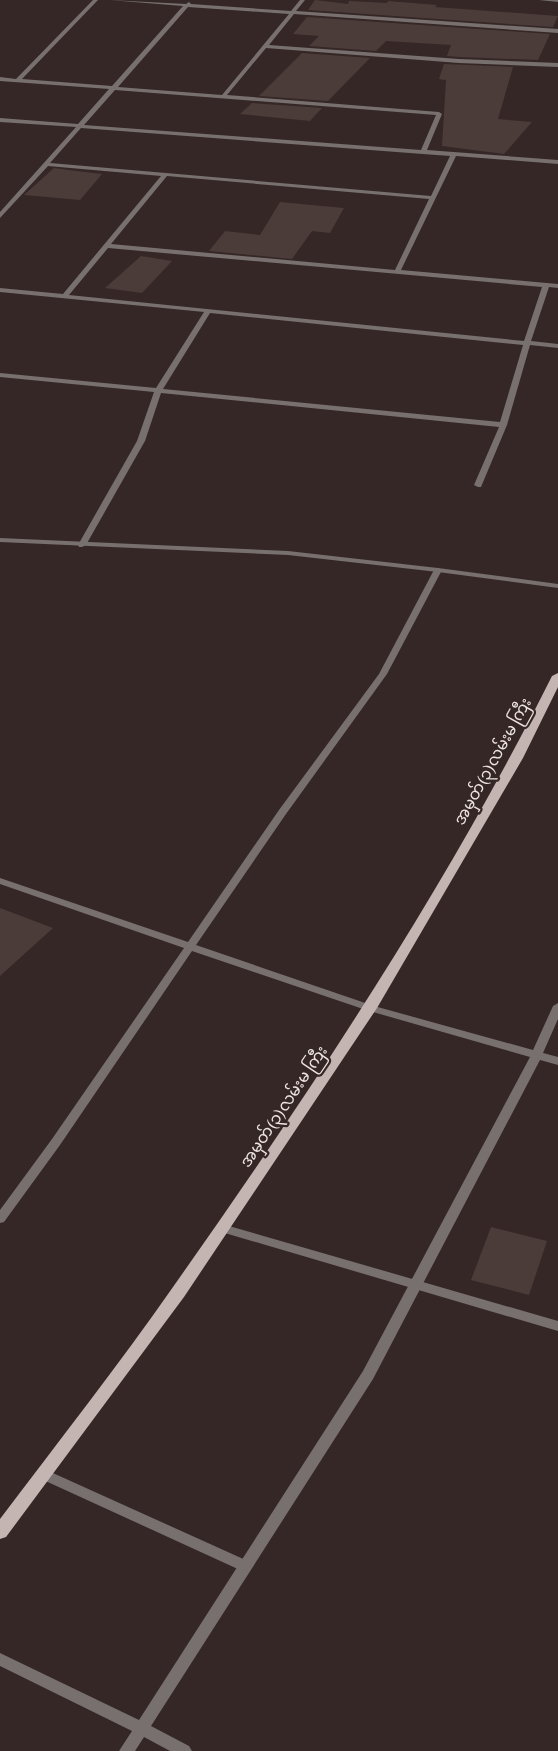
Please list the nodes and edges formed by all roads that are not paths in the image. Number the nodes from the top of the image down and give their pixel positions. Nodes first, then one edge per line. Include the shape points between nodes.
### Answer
1 (96, 0) edge
2 (111, 0) edge
3 (192, 0) edge
4 (303, 0) edge
5 (541, 0) edge
6 (558, 1) edge
7 (187, 6) junction
8 (293, 13) junction
9 (558, 31) edge
10 (265, 46) junction
11 (558, 65) edge
12 (0, 79) edge
13 (17, 80) junction
14 (113, 89) junction
15 (223, 97) junction
16 (0, 120) edge
17 (79, 127) junction
18 (423, 152) junction
19 (454, 154) junction
20 (558, 162) edge
21 (46, 164) junction
22 (164, 175) junction
23 (433, 198) junction
24 (0, 216) edge
25 (107, 246) junction
26 (397, 272) junction
27 (546, 285) junction
28 (558, 286) edge
29 (0, 290) edge
30 (64, 296) junction
31 (208, 311) junction
32 (526, 343) junction
33 (558, 346) edge
34 (0, 375) edge
35 (158, 391) junction
36 (503, 425) junction
37 (478, 485) dead end
38 (0, 540) edge
39 (82, 545) junction
40 (438, 570) junction
41 (558, 586) edge
42 (558, 676) edge
43 (0, 881) edge
44 (191, 948) junction
45 (558, 1006) edge
46 (370, 1008) junction
47 (537, 1055) junction
48 (558, 1062) edge
49 (0, 1219) edge
50 (222, 1228) junction
51 (414, 1286) junction
52 (558, 1326) edge
53 (44, 1474) junction
54 (0, 1532) edge
55 (245, 1566) junction
56 (0, 1659) edge
57 (141, 1728) junction
58 (126, 1751) edge
59 (184, 1751) edge

1 - 13 street
2 - 7 street
3 - 7 street
4 - 8 street
5 - 6 street
7 - 8 street
7 - 14 street
8 - 9 street
8 - 10 street
10 - 11 street
10 - 15 street
12 - 13 street
13 - 14 street
14 - 15 street
14 - 17 street
15 - 18 street via 439,114
16 - 17 street
17 - 18 street
17 - 21 street
18 - 19 street
19 - 20 street
19 - 23 street
21 - 22 street
21 - 24 street
22 - 23 street
22 - 25 street
23 - 26 street
25 - 26 street
25 - 30 street
26 - 27 street
27 - 28 street
27 - 32 street
29 - 30 street
30 - 31 street
31 - 32 street
31 - 35 street
32 - 33 street
32 - 36 street
34 - 35 street
35 - 36 street
35 - 39 street via 141,440
36 - 37 street
38 - 39 street
39 - 40 street via 288,553
40 - 41 street
40 - 44 street via 383,674 282,812
42 - 46 main road, အမှတ်(၃)လမ်းမ ကြီး via 517,758
43 - 44 street
44 - 46 street
44 - 49 street
45 - 47 street
46 - 47 street
46 - 50 main road, အမှတ်(၃)လမ်းမ ကြီး
47 - 48 street
47 - 51 street
50 - 51 street
50 - 53 main road, အမှတ်(၃)လမ်းမ ကြီး
51 - 52 street
51 - 55 street via 368,1375
53 - 54 main road, အမှတ်(၃)လမ်းမ ကြီး
53 - 55 street
55 - 57 street
56 - 57 street
57 - 58 street
57 - 59 street

